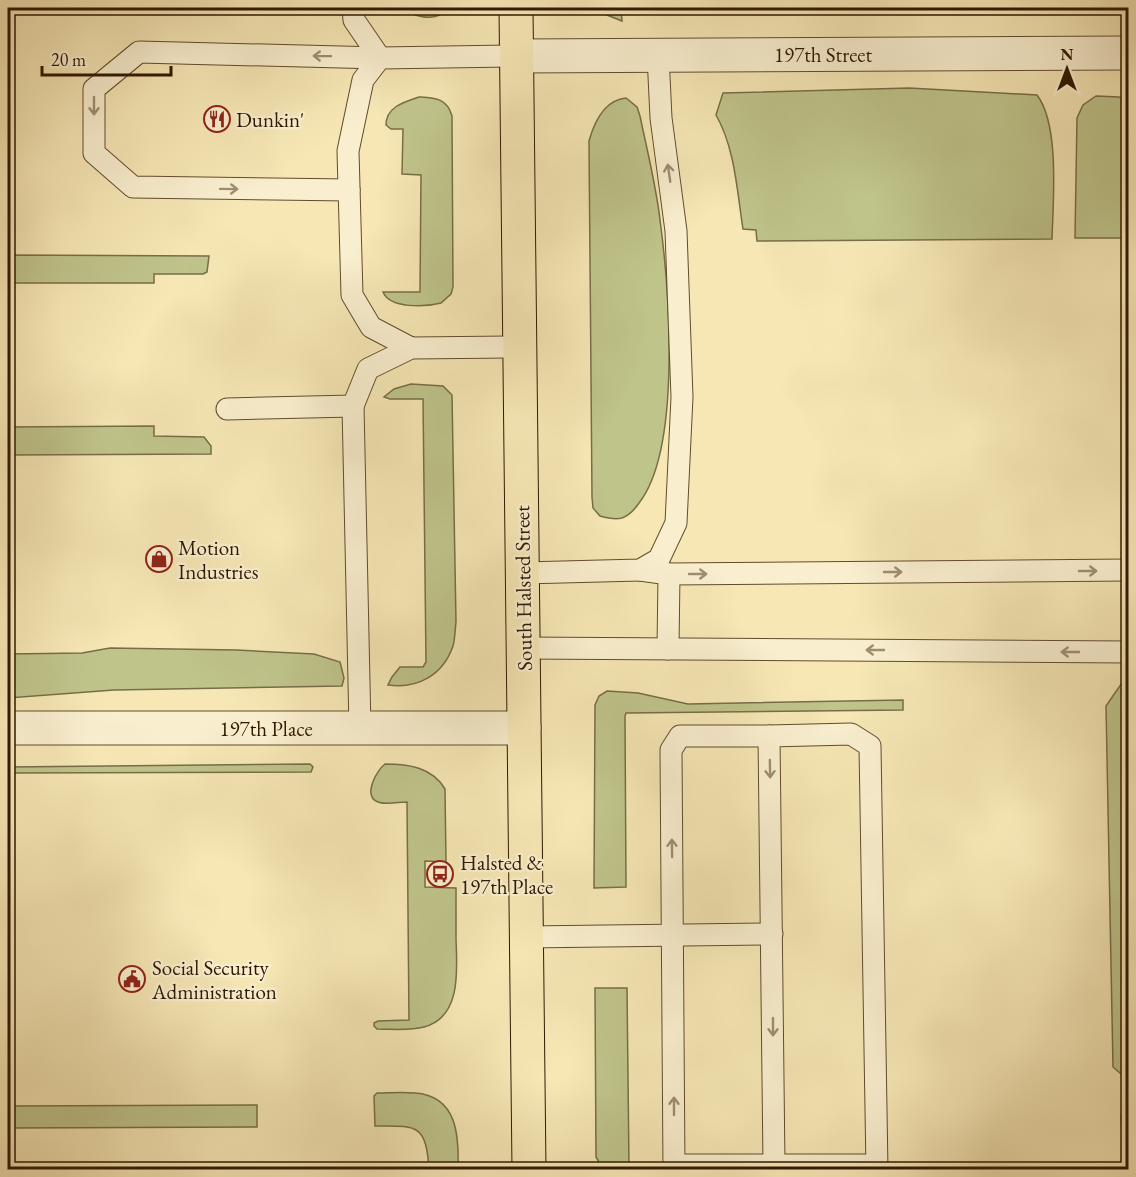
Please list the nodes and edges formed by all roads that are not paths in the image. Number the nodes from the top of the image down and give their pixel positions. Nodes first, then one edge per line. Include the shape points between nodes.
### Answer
1 (353, 8) edge
2 (516, 8) edge
3 (1128, 53) edge
4 (658, 55) junction
5 (517, 56) junction
6 (380, 58) junction
7 (349, 190) junction
8 (520, 347) junction
9 (411, 348) junction
10 (353, 406) junction
11 (227, 409) dead end
12 (640, 570) junction
13 (1128, 570) edge
14 (523, 573) junction
15 (669, 574) junction
16 (523, 648) junction
17 (668, 649) junction
18 (1128, 652) edge
19 (524, 728) junction
20 (8, 729) edge
21 (360, 729) junction
22 (769, 736) junction
23 (772, 934) junction
24 (674, 936) junction
25 (526, 937) junction
26 (774, 1165) junction
27 (674, 1167) edge
28 (877, 1167) edge
29 (529, 1170) edge

1 - 6 lane via 354,20
2 - 5 main road, South Halsted Street
3 - 4 street, 197th Street
4 - 5 street, 197th Street
12 -> 4 lane via 659,559 676,523 682,397 676,231 661,118
5 - 6 lane
5 - 8 main road, South Halsted Street
6 - 7 lane via 363,80 348,151
6 -> 7 lane via 139,52 94,89 94,153 133,187
7 - 9 lane via 352,294 371,327
8 - 9 lane
8 - 14 main road, South Halsted Street
9 - 10 lane via 368,369
10 - 11 lane
10 - 21 lane
12 - 14 lane
12 - 15 lane
15 -> 13 lane
14 - 16 main road, South Halsted Street
15 - 17 lane
16 - 17 lane
16 - 19 main road, South Halsted Street
18 -> 17 lane
19 - 21 street, 197th Place
19 - 25 main road, South Halsted Street
20 - 21 street, 197th Place
22 -> 23 lane
24 -> 22 lane via 671,750 680,736
22 - 28 lane via 851,734 870,746
23 - 24 lane
23 -> 26 lane
24 - 25 lane
27 -> 24 lane
25 - 29 main road, South Halsted Street
26 - 27 lane
26 - 28 lane

